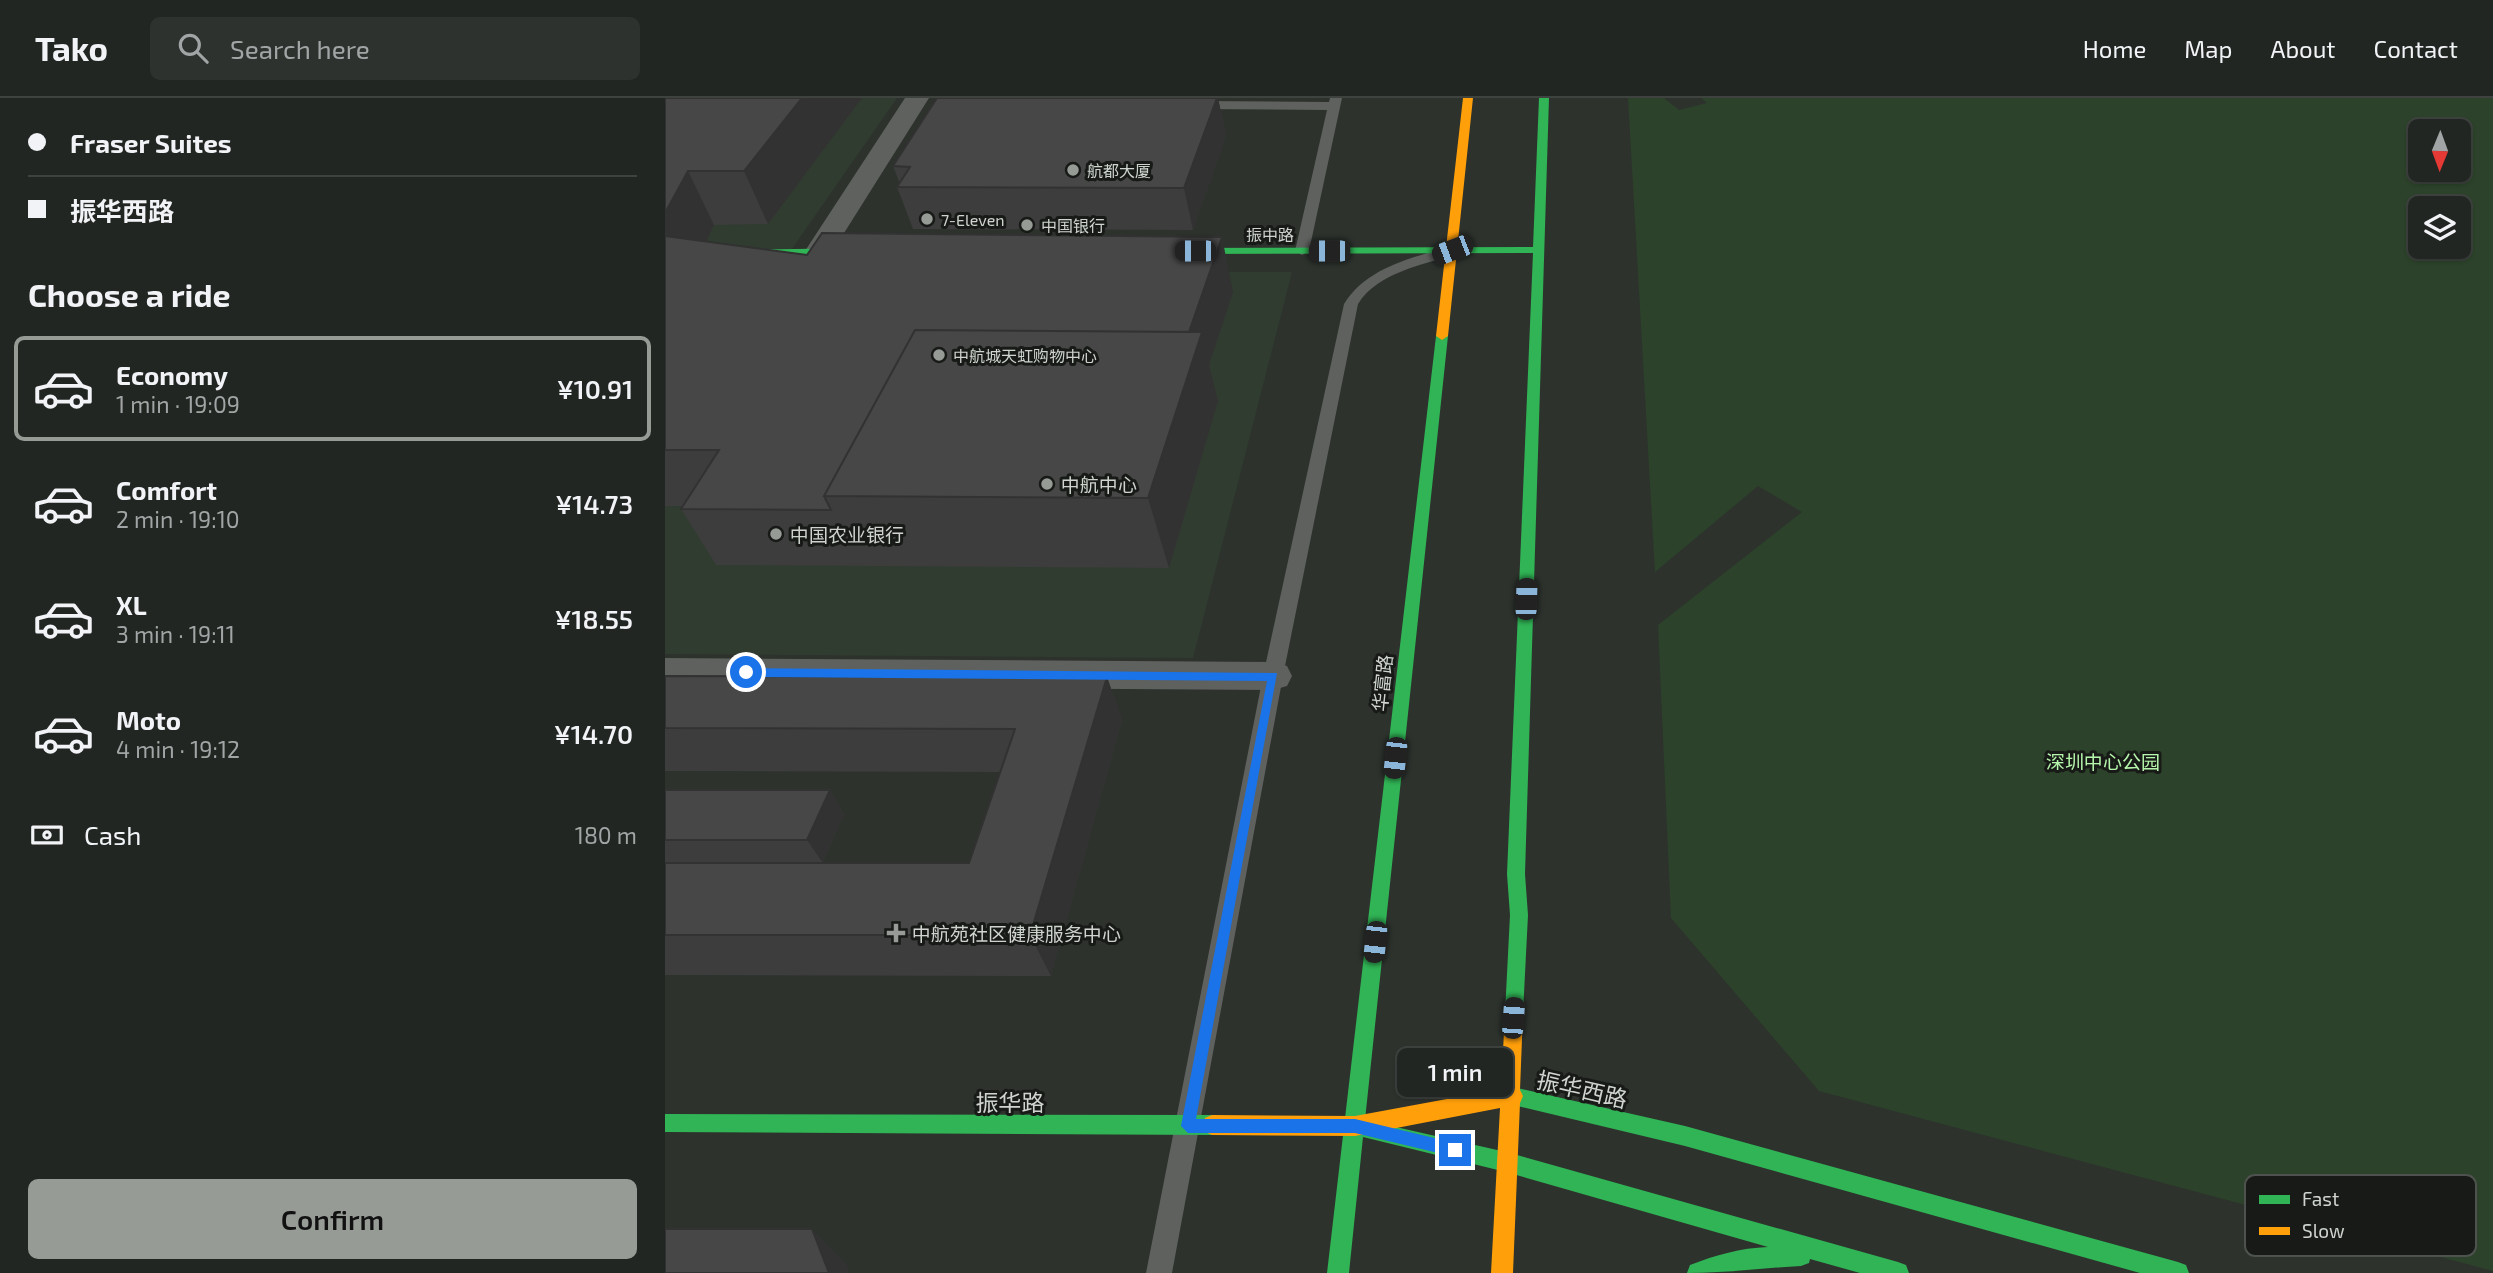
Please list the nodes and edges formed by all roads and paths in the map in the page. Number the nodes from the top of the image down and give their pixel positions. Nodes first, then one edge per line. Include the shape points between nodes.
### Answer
1 (1468, 98) edge
2 (1544, 98) edge
3 (920, 102) edge
4 (1335, 102) edge
5 (1185, 105) edge
6 (1452, 250) junction
7 (1539, 250) junction
8 (819, 251) junction
9 (874, 251) edge
10 (1150, 251) edge
11 (1302, 251) junction
12 (665, 254) edge
13 (665, 672) edge
14 (1273, 676) junction
15 (1509, 1095) junction
16 (665, 1123) edge
17 (1188, 1126) junction
18 (1355, 1126) junction
19 (1506, 1162) junction
20 (1828, 1253) junction
21 (1159, 1273) edge
22 (1338, 1273) edge
23 (1502, 1273) edge
24 (1698, 1273) edge
25 (1898, 1273) edge
26 (2178, 1273) edge

1 - 6 main road, 华富路
2 - 7 main road
3 - 8 street
4 - 5 lane
4 - 11 lane
6 - 7 main road, 振中路
6 - 11 main road, 振中路
6 - 14 lane via 1368,281 1356,291
6 - 18 main road, 华富路
7 - 15 main road via 1517,860 1519,915
8 - 9 main road
8 - 12 main road
10 - 11 main road, 振中路
13 - 14 street
14 - 17 lane
15 - 18 main road, 振华西路
15 - 19 main road
15 - 26 main road, 振华西路 via 1685,1136
16 - 17 main road, 振华路
17 - 18 main road, 振华路
17 - 21 lane
18 - 19 main road
18 - 22 main road, 华富路
19 - 20 main road
19 - 23 main road
20 - 24 main road via 1741,1259
20 - 25 main road

